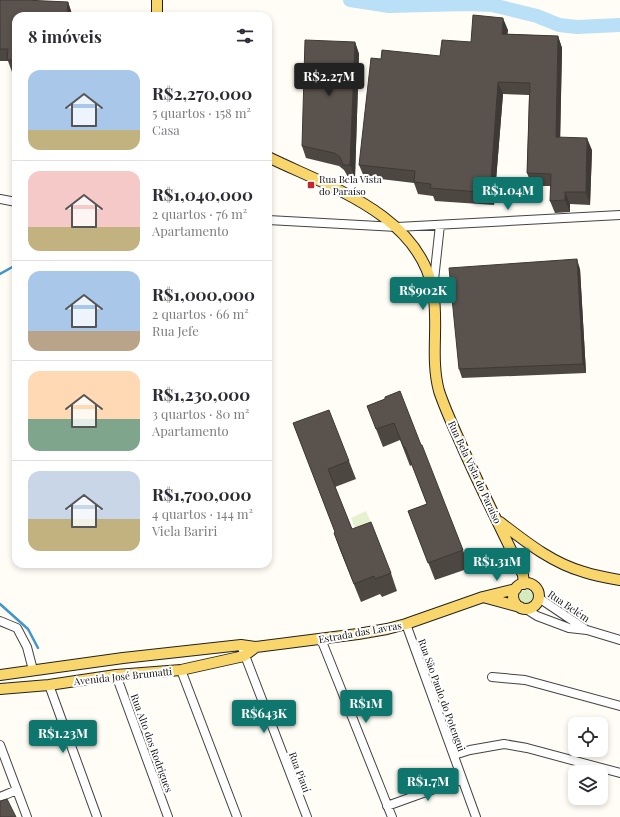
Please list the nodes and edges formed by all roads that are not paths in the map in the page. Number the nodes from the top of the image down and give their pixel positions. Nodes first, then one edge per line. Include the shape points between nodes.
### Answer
1 (157, 0) edge
2 (158, 12) edge
3 (272, 160) edge
4 (0, 199) edge
5 (12, 201) edge
6 (620, 215) edge
7 (272, 220) edge
8 (440, 225) junction
9 (397, 227) junction
10 (433, 292) junction
11 (498, 521) junction
12 (514, 533) junction
13 (620, 580) edge
14 (525, 586) junction
15 (483, 597) junction
16 (539, 598) junction
17 (523, 608) junction
18 (0, 621) edge
19 (406, 624) junction
20 (587, 630) junction
21 (321, 639) junction
22 (620, 640) edge
23 (241, 645) junction
24 (256, 647) junction
25 (244, 656) junction
26 (33, 670) junction
27 (181, 670) junction
28 (0, 675) edge
29 (116, 676) junction
30 (492, 677) dead end
31 (49, 685) junction
32 (0, 689) edge
33 (620, 706) edge
34 (0, 745) edge
35 (454, 755) junction
36 (620, 773) edge
37 (462, 779) junction
38 (17, 790) junction
39 (0, 797) edge
40 (387, 806) junction
41 (27, 817) edge
42 (97, 817) edge
43 (168, 817) edge
44 (237, 817) edge
45 (307, 817) edge
46 (392, 817) edge
47 (476, 817) edge

1 - 2 main road
3 - 9 main road, Rua Bela Vista do Paraíso via 358,201
4 - 5 street
6 - 8 street
7 - 9 street
8 - 9 street
8 - 10 street
9 - 10 main road, Rua Bela Vista do Paraíso via 421,259 429,275
10 - 11 main road, Rua Bela Vista do Paraíso via 434,361 443,403
11 - 12 main road
11 - 14 main road, Rua Bela Vista do Paraíso
12 - 13 main road via 563,564 583,572
12 - 14 main road
14 - 15 main road, Estrada das Lavras
14 - 16 main road via 538,590
14 - 17 main road via 514,597 517,604
15 - 17 main road
15 - 19 main road, Estrada das Lavras
16 - 17 main road via 535,606
16 - 20 street, Rua Belém
17 - 20 street, Rua Belém via 569,628
18 - 26 street via 17,628 27,647
19 - 21 main road, Estrada das Lavras
19 - 35 street, Rua São Paulo do Potengui
20 - 22 street, Rua Belém
21 - 24 main road, Estrada das Lavras
21 - 40 street
23 - 24 main road, Estrada das Lavras
23 - 25 street, Rua Piauí
23 - 26 main road, Avenida José Brumatti
24 - 25 main road, Estrada das Lavras
25 - 27 main road, Avenida José Brumatti
25 - 45 street, Rua Piauí
26 - 28 main road, Avenida José Brumatti
27 - 29 main road, Avenida José Brumatti
27 - 44 street
29 - 31 main road, Avenida José Brumatti
29 - 43 street, Rua Alto dos Rodrigues
30 - 33 street via 525,680
31 - 32 main road, Avenida José Brumatti
31 - 42 street
34 - 38 street
35 - 36 street via 504,744
35 - 37 street, Rua São Paulo do Potengui
37 - 40 street
37 - 47 street, Rua São Paulo do Potengui
38 - 39 street
38 - 41 street
40 - 46 street

